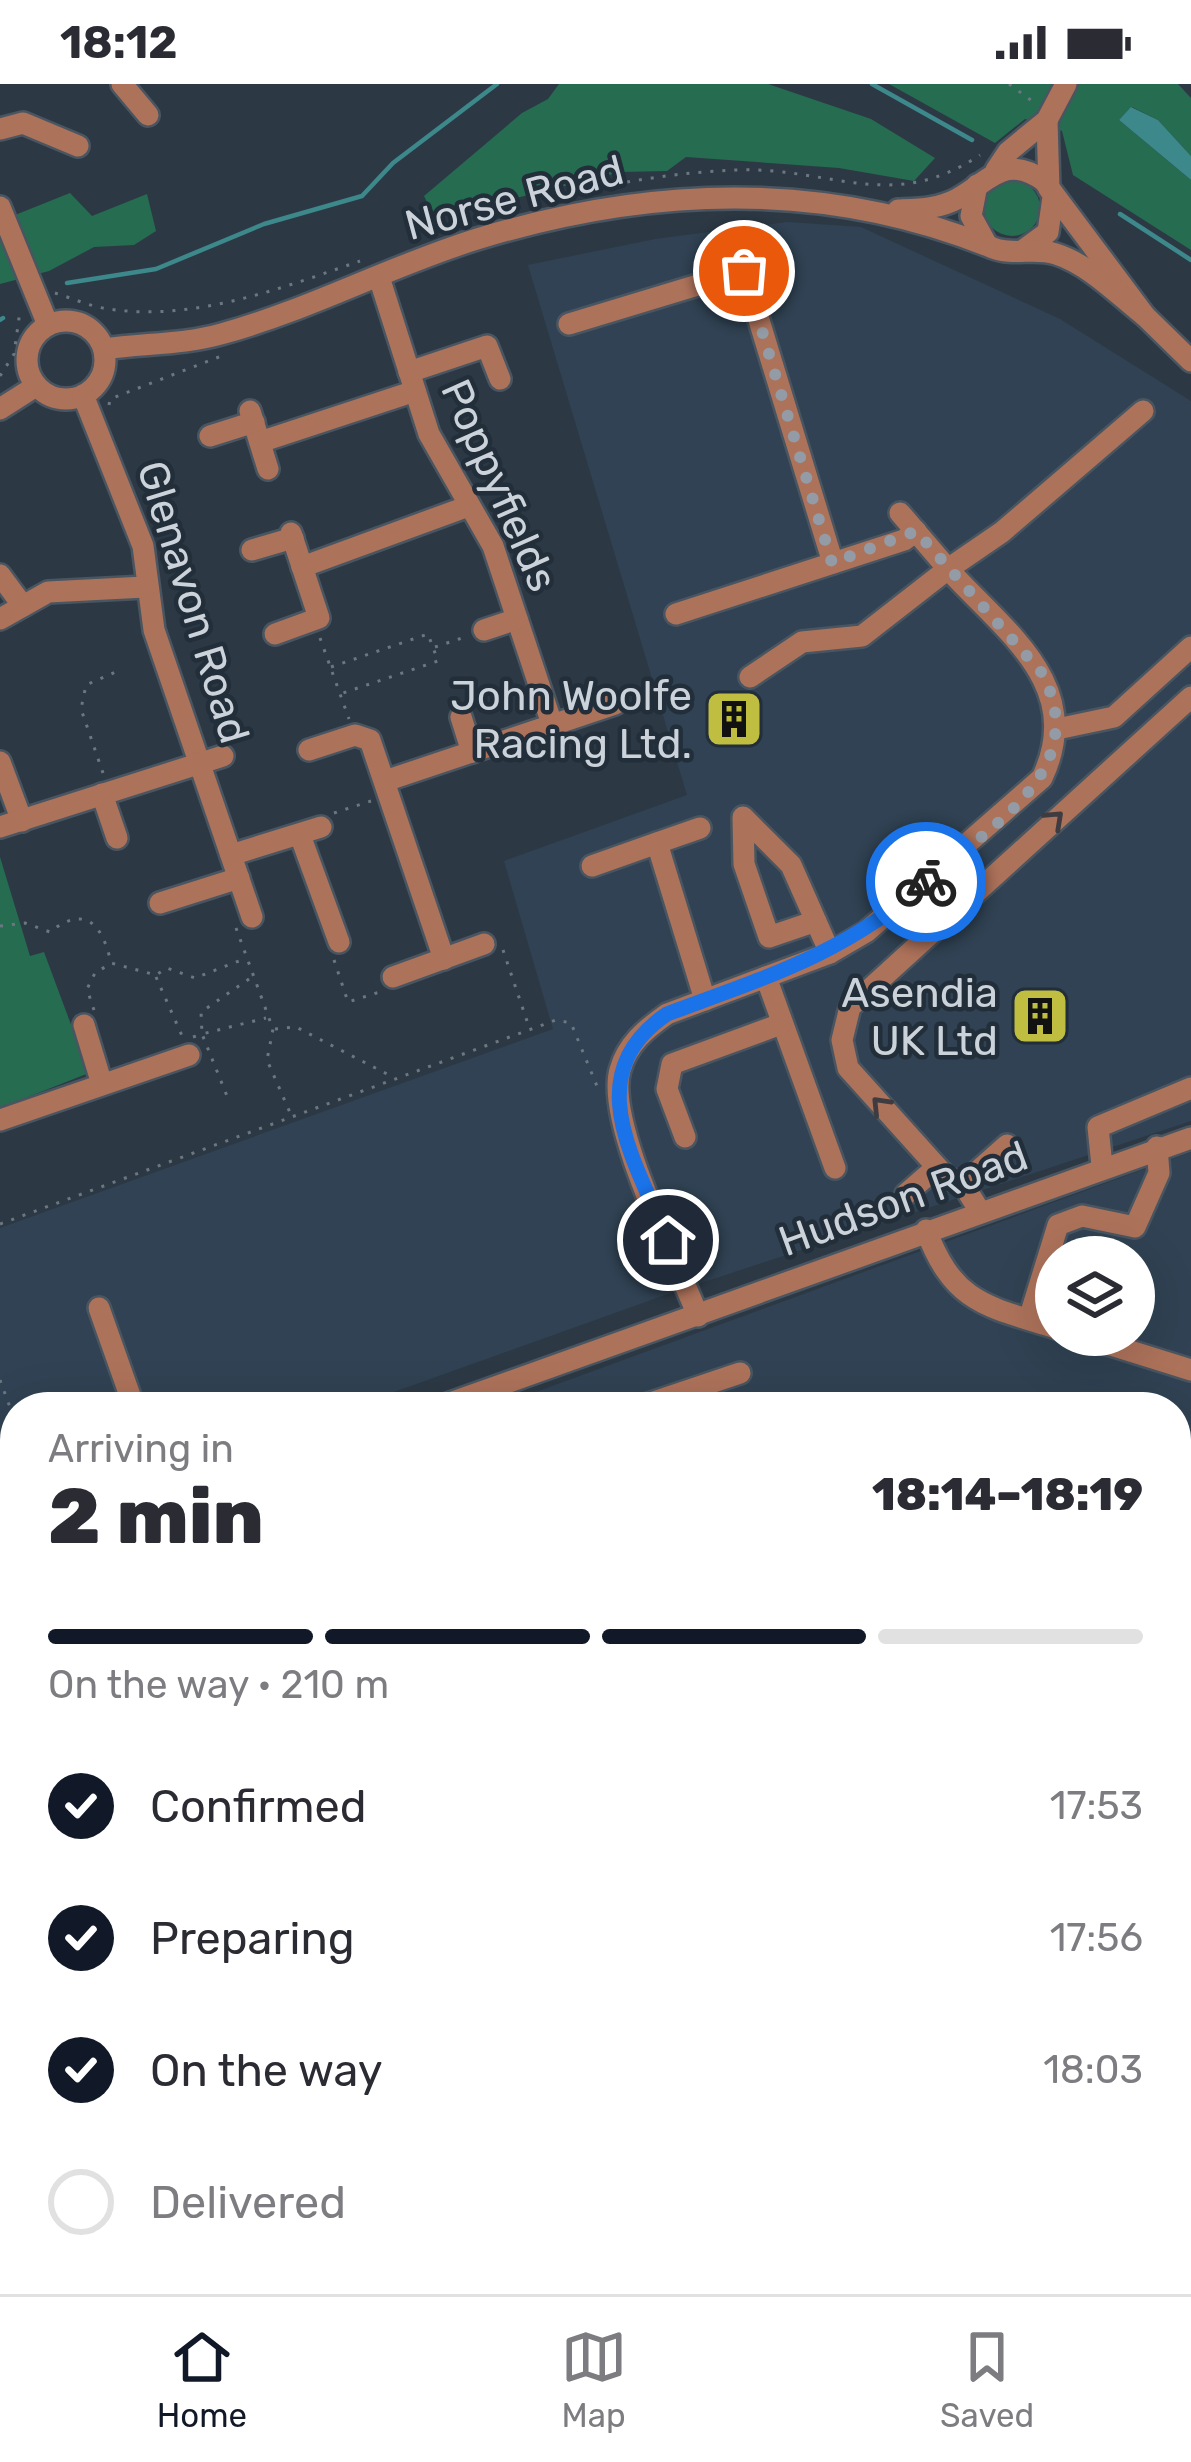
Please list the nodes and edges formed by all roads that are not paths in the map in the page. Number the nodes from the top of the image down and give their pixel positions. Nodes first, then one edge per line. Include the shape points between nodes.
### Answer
1 (122, 84) edge
2 (1066, 84) edge
3 (148, 115) dead end
4 (1050, 116) junction
5 (0, 129) edge
6 (78, 146) dead end
7 (996, 170) junction
8 (977, 184) junction
9 (1051, 193) junction
10 (0, 207) edge
11 (885, 211) junction
12 (987, 244) junction
13 (1022, 251) junction
14 (379, 277) junction
15 (1145, 316) junction
16 (569, 324) dead end
17 (47, 325) junction
18 (104, 349) junction
19 (1191, 361) edge
20 (500, 379) dead end
21 (412, 382) junction
22 (36, 386) junction
23 (83, 395) junction
24 (0, 410) edge
25 (1143, 411) dead end
26 (255, 425) junction
27 (210, 436) dead end
28 (268, 469) dead end
29 (466, 507) junction
30 (900, 513) dead end
31 (916, 531) junction
32 (252, 550) dead end
33 (832, 563) junction
34 (302, 567) junction
35 (948, 568) junction
36 (0, 575) edge
37 (145, 587) junction
38 (23, 606) junction
39 (676, 614) dead end
40 (517, 619) junction
41 (0, 620) edge
42 (484, 630) road end
43 (275, 634) dead end
44 (1191, 647) edge
45 (750, 677) dead end
46 (1191, 697) edge
47 (615, 704) dead end
48 (461, 717) dead end
49 (563, 721) junction
50 (1057, 729) junction
51 (309, 750) dead end
52 (472, 752) junction
53 (212, 759) junction
54 (0, 762) edge
55 (387, 788) junction
56 (105, 793) junction
57 (11, 824) edge
58 (700, 828) dead end
59 (117, 838) dead end
60 (657, 843) junction
61 (231, 855) junction
62 (592, 866) dead end
63 (238, 878) junction
64 (160, 903) dead end
65 (254, 905) road end
66 (816, 921) junction
67 (339, 942) road end
68 (484, 944) road end
69 (830, 953) junction
70 (444, 959) junction
71 (393, 977) road end
72 (766, 977) junction
73 (705, 1000) junction
74 (781, 1024) junction
75 (84, 1025) road end
76 (186, 1047) road end
77 (101, 1081) junction
78 (1191, 1088) edge
79 (0, 1120) edge
80 (686, 1137) dead end
81 (1191, 1138) edge
82 (1007, 1145) dead end
83 (1156, 1147) junction
84 (1102, 1166) junction
85 (937, 1167) junction
86 (835, 1168) dead end
87 (963, 1184) junction
88 (906, 1194) dead end
89 (980, 1210) junction
90 (926, 1230) junction
91 (99, 1309) dead end
92 (698, 1316) junction
93 (1028, 1319) junction
94 (1035, 1321) edge
95 (1146, 1356) edge
96 (1191, 1370) edge
97 (740, 1373) dead end
98 (129, 1392) edge
99 (482, 1392) edge
100 (684, 1392) edge

1 - 3 street
2 - 4 street
4 - 7 street, Norse Road
4 - 9 street
5 - 6 street via 23,123
7 - 8 street, Norse Road
7 - 9 street via 1030,171
8 - 11 street, Norse Road via 937,208
8 - 12 street via 970,216
9 - 13 street via 1048,232
9 - 15 street, Norse Road
10 - 17 street
11 - 12 street, Norse Road
11 - 14 street, Norse Road via 795,197 660,199 488,236
12 - 13 street, Norse Road
13 - 15 street, Norse Road via 1052,252 1080,265
14 - 18 street, Norse Road via 217,336
14 - 21 street, Poppyfields
15 - 19 street, Norse Road
16 - 33 street via 744,271
17 - 18 street via 86,326
17 - 22 street via 28,347
18 - 23 street via 97,384
20 - 21 street via 487,346
21 - 26 street
21 - 29 street, Poppyfields
22 - 23 street via 51,396
22 - 24 street
23 - 37 street, Glenavon Road via 143,546
25 - 35 street
26 - 27 street
26 - 28 street
29 - 34 street
29 - 40 street, Poppyfields via 493,546
30 - 31 street
31 - 33 street
31 - 35 street
32 - 34 street via 292,536
33 - 39 street
34 - 43 street via 319,618
35 - 45 street via 862,636 802,642
35 - 50 street via 1042,673
36 - 38 street
37 - 38 street via 47,592
37 - 53 street, Glenavon Road via 154,630
38 - 41 street
40 - 42 street
40 - 49 street, Poppyfields
44 - 50 street via 1114,717
85 -> 46 street via 848,1068 842,1040 850,1006
47 - 49 street
48 - 52 street
49 - 52 street
50 - 69 street via 1042,778 898,908
51 - 55 street via 362,737
52 - 55 street
53 - 56 street
53 - 61 street, Glenavon Road
54 - 57 street
55 - 70 street
56 - 57 street
56 - 59 street
58 - 60 street
60 - 62 street
60 - 73 street
61 - 63 street, Glenavon Road
61 - 67 street via 311,831
63 - 64 street
63 - 65 street, Glenavon Road
66 - 66 street via 791,865 743,817 744,864 769,937
66 - 69 street
68 - 70 street
69 - 72 street
70 - 71 street
72 - 73 street
72 - 74 street
73 - 92 street via 644,1030 619,1072 617,1100
74 - 80 street via 672,1064 668,1089
74 - 86 street
75 - 77 street
76 - 77 street
77 - 79 street
78 - 84 street via 1098,1127
81 - 83 street, Hudson Road
82 - 87 street
83 - 84 street, Hudson Road
83 - 93 street via 1159,1173 1135,1226 1082,1216 1058,1225
84 - 89 street, Hudson Road
85 - 87 street
85 - 88 street
87 - 89 street
89 - 90 street, Hudson Road
90 - 92 street, Hudson Road
90 - 93 street via 951,1282
91 - 98 street
92 - 99 street, Hudson Road
93 - 94 street
95 - 96 street
97 - 100 street

